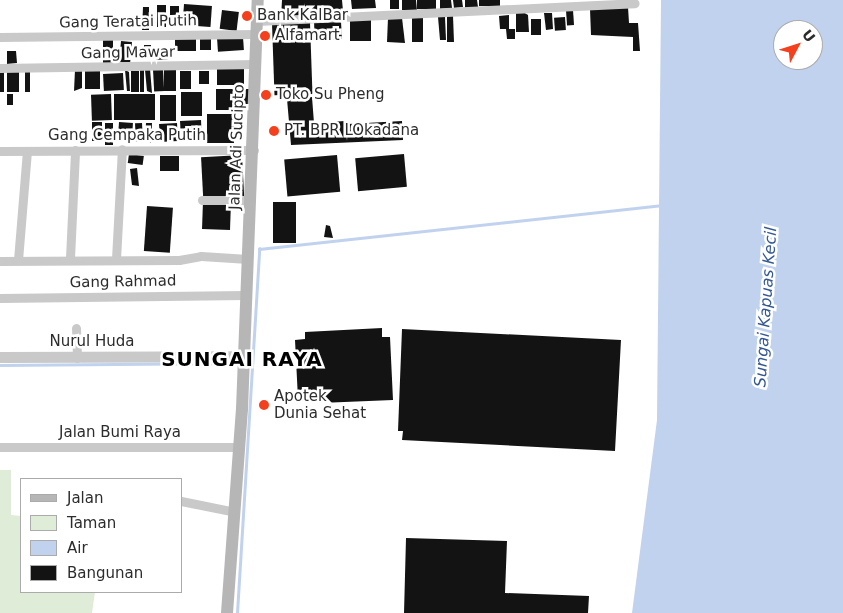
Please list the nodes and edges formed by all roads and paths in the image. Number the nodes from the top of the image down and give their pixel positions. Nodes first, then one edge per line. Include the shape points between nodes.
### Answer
1 (258, 0) edge
2 (635, 3) dead end
3 (257, 20) junction
4 (256, 34) junction
5 (0, 37) edge
6 (256, 64) junction
7 (0, 68) edge
8 (122, 149) junction
9 (75, 150) junction
10 (254, 150) junction
11 (0, 151) edge
12 (26, 151) junction
13 (202, 200) dead end
14 (251, 200) junction
15 (70, 258) junction
16 (116, 259) junction
17 (248, 259) junction
18 (18, 260) junction
19 (0, 261) edge
20 (246, 295) junction
21 (0, 298) edge
22 (76, 328) dead end
23 (245, 356) junction
24 (0, 357) edge
25 (77, 358) junction
26 (0, 447) edge
27 (240, 447) junction
28 (182, 501) edge
29 (235, 512) junction
30 (227, 613) edge

1 - 3 main road, Jalan Adi Sucipto
2 - 3 street
3 - 4 main road, Jalan Adi Sucipto
4 - 5 street, Gang Teratai Putih
4 - 6 main road, Jalan Adi Sucipto
6 - 7 street, Gang Mawar
6 - 10 main road, Jalan Adi Sucipto
8 - 9 street, Gang Cempaka Putih
8 - 10 street, Gang Cempaka Putih
8 - 16 street
9 - 12 street, Gang Cempaka Putih
9 - 15 street
10 - 14 main road, Jalan Adi Sucipto
11 - 12 street, Gang Cempaka Putih
12 - 18 street
13 - 14 street
14 - 17 main road, Jalan Adi Sucipto
15 - 16 street
15 - 18 street
16 - 17 street
17 - 20 main road, Jalan Adi Sucipto
18 - 19 street
20 - 21 street, Gang Rahmad
20 - 23 main road, Jalan Adi Sucipto
22 - 25 street
23 - 25 street, Nurul Huda
23 - 27 main road, Jalan Adi Sucipto
24 - 25 street, Nurul Huda
26 - 27 street, Jalan Bumi Raya
27 - 29 main road, Jalan Adi Sucipto
28 - 29 street
29 - 30 main road, Jalan Adi Sucipto

